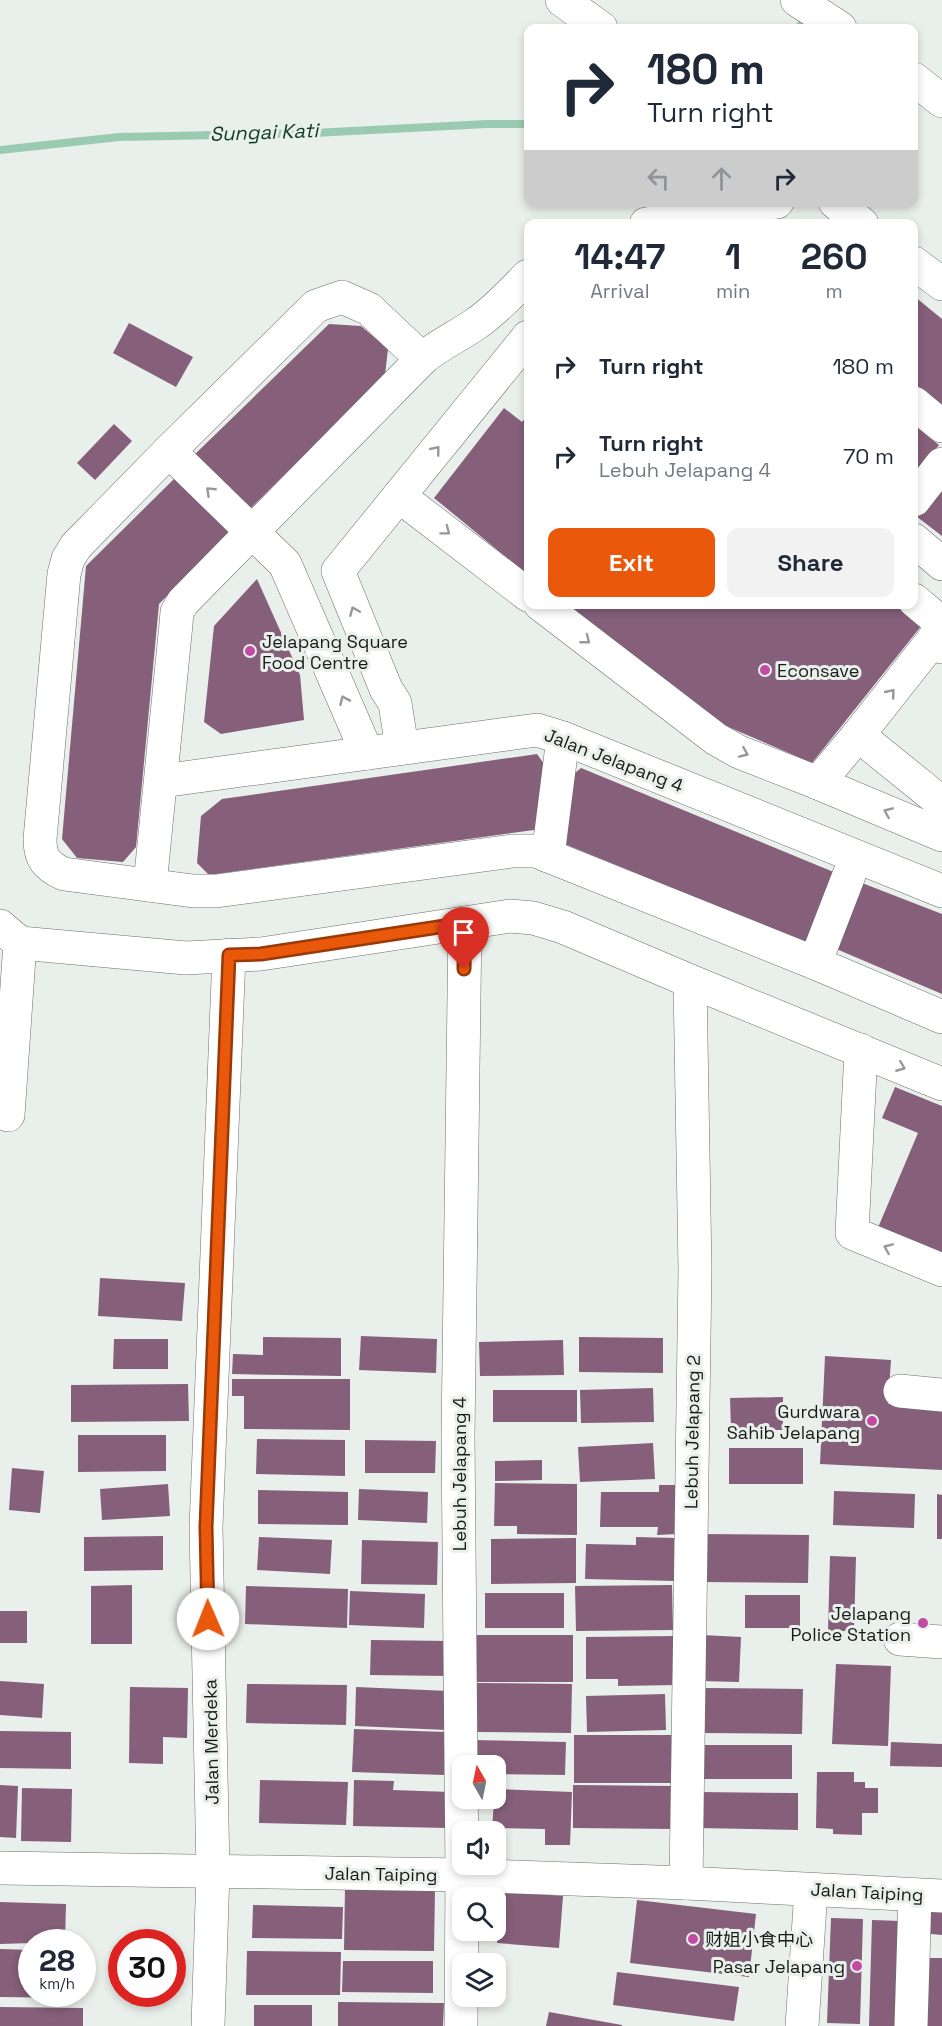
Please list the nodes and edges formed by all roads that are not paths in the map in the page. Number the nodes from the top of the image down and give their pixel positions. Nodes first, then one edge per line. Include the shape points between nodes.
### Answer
1 (562, 0) edge
2 (797, 0) edge
3 (595, 24) edge
4 (834, 24) edge
5 (918, 80) edge
6 (918, 81) edge
7 (942, 94) edge
8 (942, 100) edge
9 (753, 207) edge
10 (841, 207) edge
11 (694, 219) edge
12 (856, 219) edge
13 (918, 266) edge
14 (524, 280) edge
15 (942, 284) edge
16 (474, 326) junction
17 (519, 347) edge
18 (422, 359) junction
19 (918, 406) edge
20 (942, 426) edge
21 (169, 451) junction
22 (942, 464) edge
23 (918, 495) edge
24 (399, 496) junction
25 (251, 531) junction
26 (918, 543) edge
27 (942, 564) edge
28 (524, 592) edge
29 (918, 603) edge
30 (546, 609) edge
31 (937, 643) edge
32 (858, 735) junction
33 (563, 738) junction
34 (402, 748) junction
35 (367, 753) junction
36 (162, 781) junction
37 (818, 783) junction
38 (942, 803) edge
39 (942, 835) edge
40 (548, 856) junction
41 (856, 857) junction
42 (150, 885) junction
43 (942, 891) edge
44 (465, 923) junction
45 (10, 935) edge
46 (229, 955) junction
47 (815, 963) junction
48 (690, 981) junction
49 (942, 1017) edge
50 (861, 1050) junction
51 (942, 1084) edge
52 (8, 1115) dead end
53 (942, 1270) edge
54 (900, 1391) dead end
55 (942, 1395) edge
56 (900, 1640) dead end
57 (942, 1642) edge
58 (462, 1821) edge
59 (0, 1868) edge
60 (213, 1871) junction
61 (452, 1875) edge
62 (462, 1875) joint
63 (686, 1883) junction
64 (811, 1890) junction
65 (929, 1895) edge
66 (208, 2026) edge
67 (461, 2026) edge
68 (802, 2026) edge
69 (911, 2026) edge

1 - 3 main road
2 - 4 main road
5 - 7 main road
6 - 8 main road
9 - 11 main road
10 - 12 main road
13 - 15 main road
14 - 16 main road
16 - 17 main road
16 - 18 main road
24 -> 17 main road
18 - 21 main road via 369,309 342,297 316,306
18 - 25 main road
19 - 20 main road
25 -> 21 main road
21 - 42 main road via 88,532 68,559 40,839 44,860 52,869 64,874
22 - 23 main road
24 -> 28 main road
34 -> 24 main road via 395,703 338,571
35 -> 25 main road via 285,564
25 - 36 main road via 177,612
26 - 27 main road
29 - 31 main road via 939,621
30 -> 37 main road via 716,740
32 -> 31 main road
32 - 37 main road
32 - 38 main road
33 - 34 main road, Jalan Jelapang 4 via 537,730
33 - 40 main road
33 - 41 main road, Jalan Jelapang 4
34 - 35 main road, Jalan Jelapang 4
35 - 36 main road, Jalan Jelapang 4
36 - 42 main road
39 -> 37 main road
40 - 42 main road via 536,851 512,851 216,891
40 - 47 main road
41 - 43 main road, Jalan Jelapang 4
41 - 47 main road
44 - 46 main road via 261,954
44 - 48 main road via 510,916 533,918
44 - 58 main road, Lebuh Jelapang 4 via 458,1435
45 - 46 main road via 186,958
45 - 52 main road
46 - 60 main road, Jalan Merdeka via 206,1527
47 - 49 main road
48 - 50 main road
48 - 63 main road, Lebuh Jelapang 2 via 694,1269
50 -> 51 main road
53 -> 50 main road via 852,1233
54 - 55 main road
56 - 57 main road
59 - 60 main road, Jalan Taiping
60 - 61 main road, Jalan Taiping
60 - 66 main road, Jalan Merdeka
62 - 63 main road, Jalan Taiping
62 - 67 main road, Lebuh Jelapang 4
63 - 64 main road, Jalan Taiping
64 - 65 main road, Jalan Taiping
64 - 68 main road
65 - 69 main road

